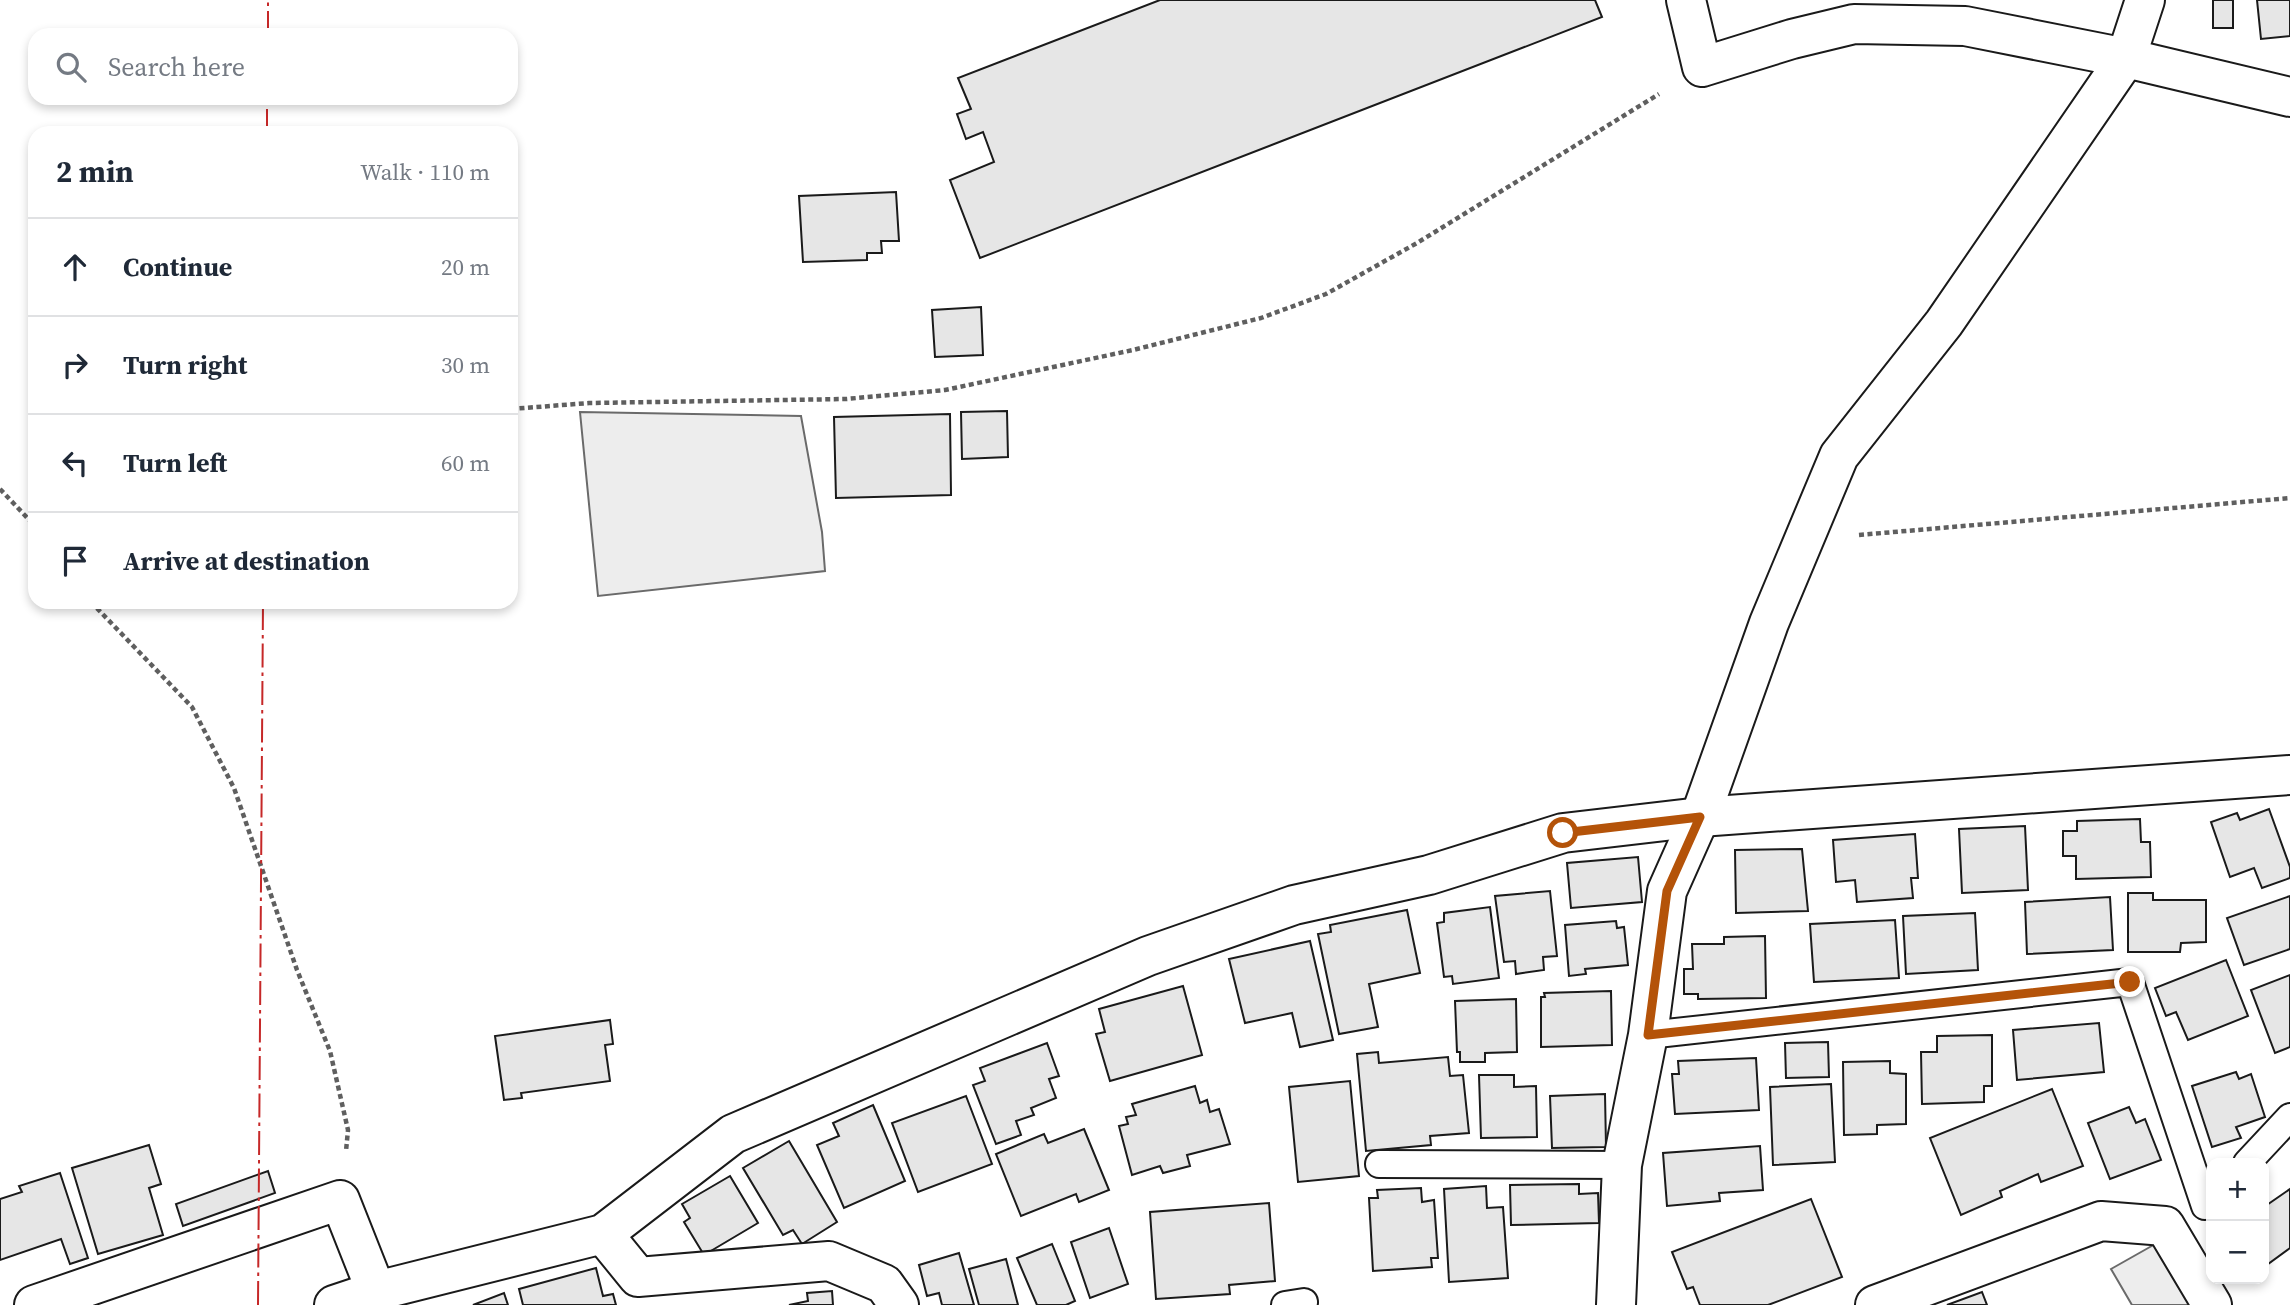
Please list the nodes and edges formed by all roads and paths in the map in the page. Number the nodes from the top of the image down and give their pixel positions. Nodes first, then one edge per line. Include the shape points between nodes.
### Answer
1 (1686, 0) edge
2 (2145, 0) edge
3 (2126, 58) junction
4 (1702, 67) junction
5 (2290, 97) edge
6 (518, 408) edge
7 (0, 489) edge
8 (2290, 498) edge
9 (28, 517) edge
10 (1803, 540) junction
11 (98, 609) edge
12 (2290, 775) edge
13 (1700, 817) junction
14 (1648, 1035) junction
15 (2290, 1117) edge
16 (2252, 1158) edge
17 (1379, 1164) dead end
18 (1622, 1165) junction
19 (2206, 1197) edge
20 (340, 1200) junction
21 (2206, 1204) edge
22 (2165, 1226) junction
23 (603, 1234) junction
24 (379, 1298) edge
25 (34, 1305) edge
26 (334, 1305) edge
27 (899, 1305) edge
28 (1616, 1305) edge
29 (1875, 1305) edge
30 (2212, 1305) edge

1 - 4 street
2 - 3 street
3 - 4 street via 1965,26 1854,24
3 - 5 street
3 - 10 street via 1944,323 1839,456
4 - 6 path via 1405,250 1326,294 1261,318 945,390 846,399
7 - 9 path
8 - 10 path
10 - 13 street
11 - 20 path via 192,708 234,788 330,1051 348,1130
12 - 13 street
13 - 14 street via 1667,891
13 - 23 street via 1563,833 1429,875 1294,905 1148,956 733,1134
14 - 18 street
14 - 19 lane via 2130,982
15 - 16 lane
17 - 18 lane
18 - 28 street
20 - 24 street
20 - 25 street
21 - 22 lane
22 - 29 street via 2101,1221
22 - 30 street
23 - 24 street
23 - 27 street via 638,1278 830,1261 884,1284
24 - 26 street

